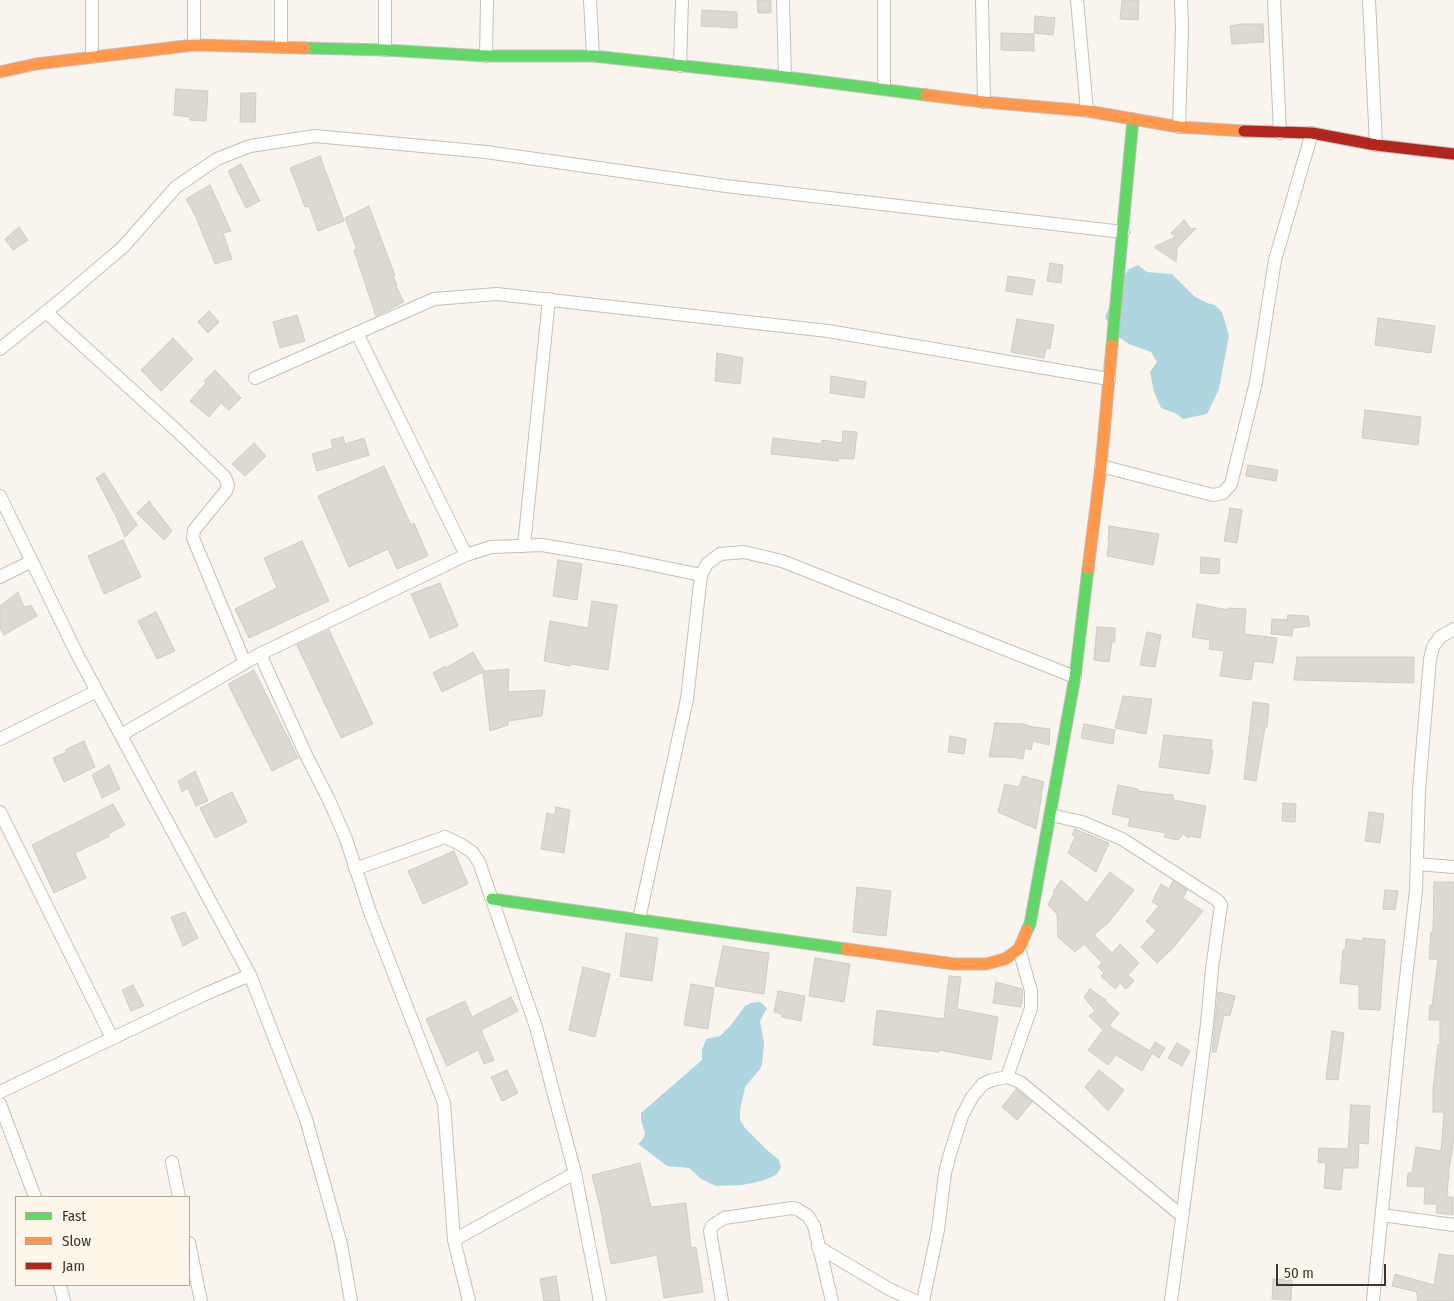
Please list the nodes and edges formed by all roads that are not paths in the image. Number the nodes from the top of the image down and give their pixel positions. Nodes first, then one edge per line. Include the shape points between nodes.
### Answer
1 (92, 0) edge
2 (194, 0) edge
3 (281, 0) edge
4 (386, 0) edge
5 (487, 0) edge
6 (590, 0) edge
7 (682, 0) edge
8 (783, 0) edge
9 (884, 0) edge
10 (982, 0) edge
11 (1077, 0) edge
12 (1181, 0) edge
13 (1274, 0) edge
14 (1368, 0) edge
15 (194, 45) junction
16 (280, 47) junction
17 (385, 50) junction
18 (486, 56) junction
19 (592, 56) junction
20 (92, 57) junction
21 (680, 66) junction
22 (0, 72) edge
23 (785, 77) junction
24 (884, 89) junction
25 (984, 102) junction
26 (1087, 111) junction
27 (1133, 119) junction
28 (1179, 127) junction
29 (1280, 133) junction
30 (1312, 133) junction
31 (1376, 144) junction
32 (1454, 154) edge
33 (1123, 232) junction
34 (549, 299) junction
35 (46, 312) junction
36 (357, 333) junction
37 (0, 348) edge
38 (255, 378) dead end
39 (1109, 380) junction
40 (1102, 466) junction
41 (0, 496) edge
42 (524, 546) junction
43 (466, 555) junction
44 (32, 561) junction
45 (700, 575) junction
46 (0, 577) edge
47 (1454, 629) edge
48 (260, 654) junction
49 (245, 663) junction
50 (1076, 677) junction
51 (97, 690) junction
52 (121, 734) junction
53 (0, 739) edge
54 (0, 812) edge
55 (1051, 815) junction
56 (1417, 864) junction
57 (1454, 867) edge
58 (356, 869) junction
59 (492, 899) junction
60 (640, 919) junction
61 (1019, 949) junction
62 (250, 975) junction
63 (112, 1038) junction
64 (1007, 1077) junction
65 (0, 1092) edge
66 (0, 1104) edge
67 (172, 1162) dead end
68 (575, 1173) junction
69 (35, 1196) edge
70 (179, 1196) edge
71 (1382, 1215) junction
72 (1182, 1216) junction
73 (1454, 1225) edge
74 (454, 1240) junction
75 (818, 1246) junction
76 (190, 1248) edge
77 (60, 1286) edge
78 (64, 1301) edge
79 (201, 1301) edge
80 (351, 1301) edge
81 (469, 1301) edge
82 (600, 1301) edge
83 (722, 1301) edge
84 (832, 1301) edge
85 (915, 1301) edge
86 (923, 1301) edge
87 (1171, 1301) edge
88 (1373, 1301) edge

1 - 20 street
2 - 15 street
3 - 16 street
4 - 17 street
5 - 18 street
6 - 19 street
7 - 21 street
8 - 23 street
9 - 24 street
10 - 25 street
11 - 26 street
12 - 28 street
13 - 29 street
14 - 31 street
15 - 16 street
15 - 20 street
16 - 17 street
17 - 18 street
18 - 19 street
19 - 21 street
20 - 22 street
21 - 23 street
23 - 24 street
24 - 25 street
25 - 26 street
26 - 27 street
27 - 28 street
27 - 33 street
28 - 29 street
29 - 30 street
30 - 31 street
30 - 40 street via 1275,260 1256,382 1231,484 1223,493 1213,495
31 - 32 street
33 - 35 street via 726,186 486,152 315,136 250,146 217,159 176,187 123,247
33 - 39 street
34 - 36 street via 497,294 434,299
34 - 39 street via 828,331
34 - 42 street
35 - 37 street
35 - 49 street via 225,477 226,491 194,530 192,538
36 - 38 street
36 - 43 street
39 - 40 street
40 - 50 street
41 - 44 street
42 - 43 street via 491,547
42 - 45 street via 624,559
43 - 48 street
44 - 46 street
44 - 51 street
45 - 50 street via 707,564 720,554 744,552 782,561
45 - 60 street via 687,699
47 - 56 street via 1440,637 1430,659 1419,790
48 - 49 street
48 - 58 street via 329,800
49 - 52 street
50 - 55 street
51 - 52 street
51 - 53 street
52 - 62 street
54 - 63 street
55 - 61 street via 1030,924
55 - 72 street via 1082,822 1122,839 1221,905
56 - 57 street
56 - 71 street
58 - 59 street via 445,837 472,852 479,862
58 - 74 street via 444,1103
59 - 60 street
59 - 68 street via 536,1027
60 - 61 street via 954,964 986,964 1005,959
61 - 64 street via 1031,991 1031,1008
62 - 63 street
62 - 80 street via 306,1119 341,1244
63 - 65 street
64 - 72 street via 1020,1082
64 - 86 street via 984,1084 962,1116 945,1173 938,1230
66 - 69 street
67 - 70 street
68 - 74 street
68 - 82 street
71 - 73 street
71 - 88 street
72 - 87 street
74 - 81 street
75 - 83 street via 814,1226 808,1216 797,1209 724,1218 716,1222 710,1231
75 - 84 street
75 - 85 street
76 - 79 street
77 - 78 street

